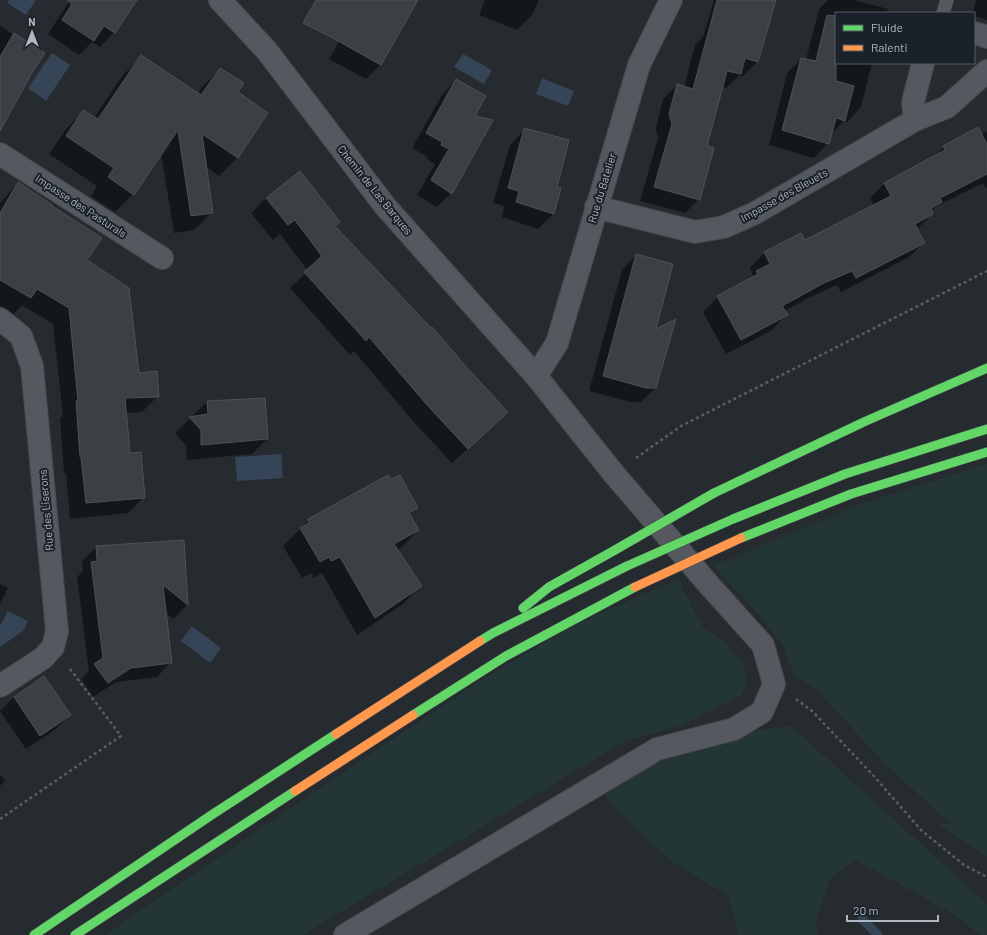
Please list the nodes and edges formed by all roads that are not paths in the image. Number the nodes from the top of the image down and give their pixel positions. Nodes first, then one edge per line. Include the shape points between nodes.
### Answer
1 (220, 0) edge
2 (671, 0) edge
3 (947, 0) edge
4 (943, 12) edge
5 (975, 33) edge
6 (987, 37) edge
7 (923, 64) edge
8 (987, 71) edge
9 (915, 120) junction
10 (0, 154) edge
11 (596, 207) junction
12 (162, 258) dead end
13 (0, 319) edge
14 (987, 368) edge
15 (536, 376) junction
16 (987, 429) edge
17 (987, 452) edge
18 (493, 633) junction
19 (0, 686) edge
20 (34, 935) edge
21 (75, 935) edge
22 (345, 935) edge

1 - 15 street, Chemin de Las Barques via 267,51 385,206
2 - 11 street, Rue du Batelier via 639,65
3 - 4 lane
5 - 6 street
7 - 9 street via 913,102
8 - 9 street, Impasse des Bleuets via 947,107
9 - 11 street, Impasse des Bleuets via 755,213 724,227 695,232
10 - 12 street, Impasse des Pasturals
11 - 15 street, Rue du Batelier via 557,343
13 - 19 street, Rue des Liserons via 21,336 32,366 57,631 53,646 43,658
14 - 18 highway, bridge via 714,493 549,587
15 - 22 street, Chemin de Las Barques via 614,474 764,645 774,684 762,712 734,729 657,749
16 - 18 highway, bridge via 845,474 733,519 627,566
17 - 21 highway, bridge via 851,494 741,538 635,587 506,656
18 - 20 highway via 213,814

